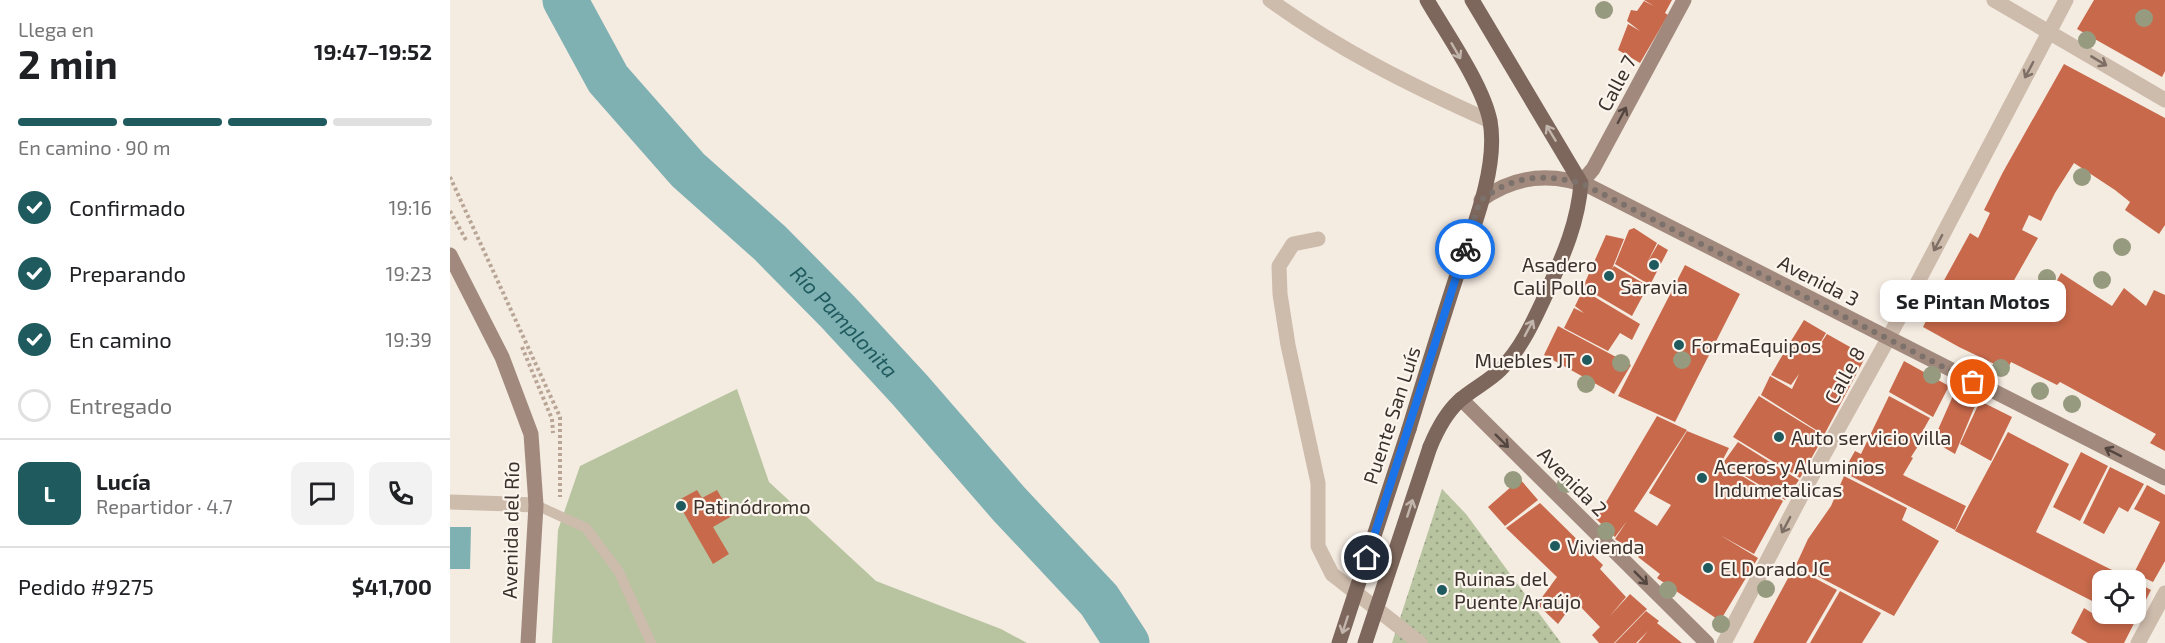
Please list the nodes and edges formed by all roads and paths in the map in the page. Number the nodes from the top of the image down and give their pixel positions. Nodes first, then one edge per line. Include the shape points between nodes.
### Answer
1 (1270, 0) edge
2 (1427, 0) edge
3 (1472, 0) edge
4 (1684, 0) edge
5 (1994, 0) edge
6 (2066, 0) edge
7 (2049, 32) junction
8 (2165, 100) edge
9 (1490, 121) junction
10 (1581, 183) junction
11 (1481, 200) junction
12 (1318, 240) dead end
13 (450, 255) edge
14 (1888, 339) junction
15 (1461, 399) junction
16 (2165, 478) edge
17 (450, 502) edge
18 (536, 505) junction
19 (2165, 593) edge
20 (528, 643) edge
21 (651, 643) edge
22 (1339, 643) edge
23 (1365, 643) edge
24 (1420, 643) edge
25 (1707, 643) edge
26 (1725, 643) edge
27 (2138, 643) edge

1 - 9 street via 1297,20 1421,90
2 -> 9 main road, Puente San Luís via 1479,89
10 -> 3 main road
10 -> 4 main road, Calle 7 via 1593,169
5 - 7 street
6 - 7 street, Calle 8
7 -> 8 street
7 -> 14 street, Calle 8
9 - 11 main road, Puente San Luís via 1490,154
10 - 11 main road, Avenida 3 via 1529,178 1504,186
10 - 14 main road, Avenida 3
15 -> 10 main road via 1499,371 1521,343 1568,247
11 -> 22 main road, Puente San Luís, bridge
12 - 24 street via 1293,244 1279,266 1288,345 1318,483 1318,546 1332,574
13 - 18 main road, Avenida del Río via 502,357 531,434
16 -> 14 main road, Avenida 3
14 -> 26 street, Calle 8
23 -> 15 main road, bridge via 1430,447 1438,428
15 -> 25 main road, Avenida 2
17 - 18 street
18 - 20 main road, Avenida del Río
18 - 21 lane via 586,528 619,572
19 - 27 street

